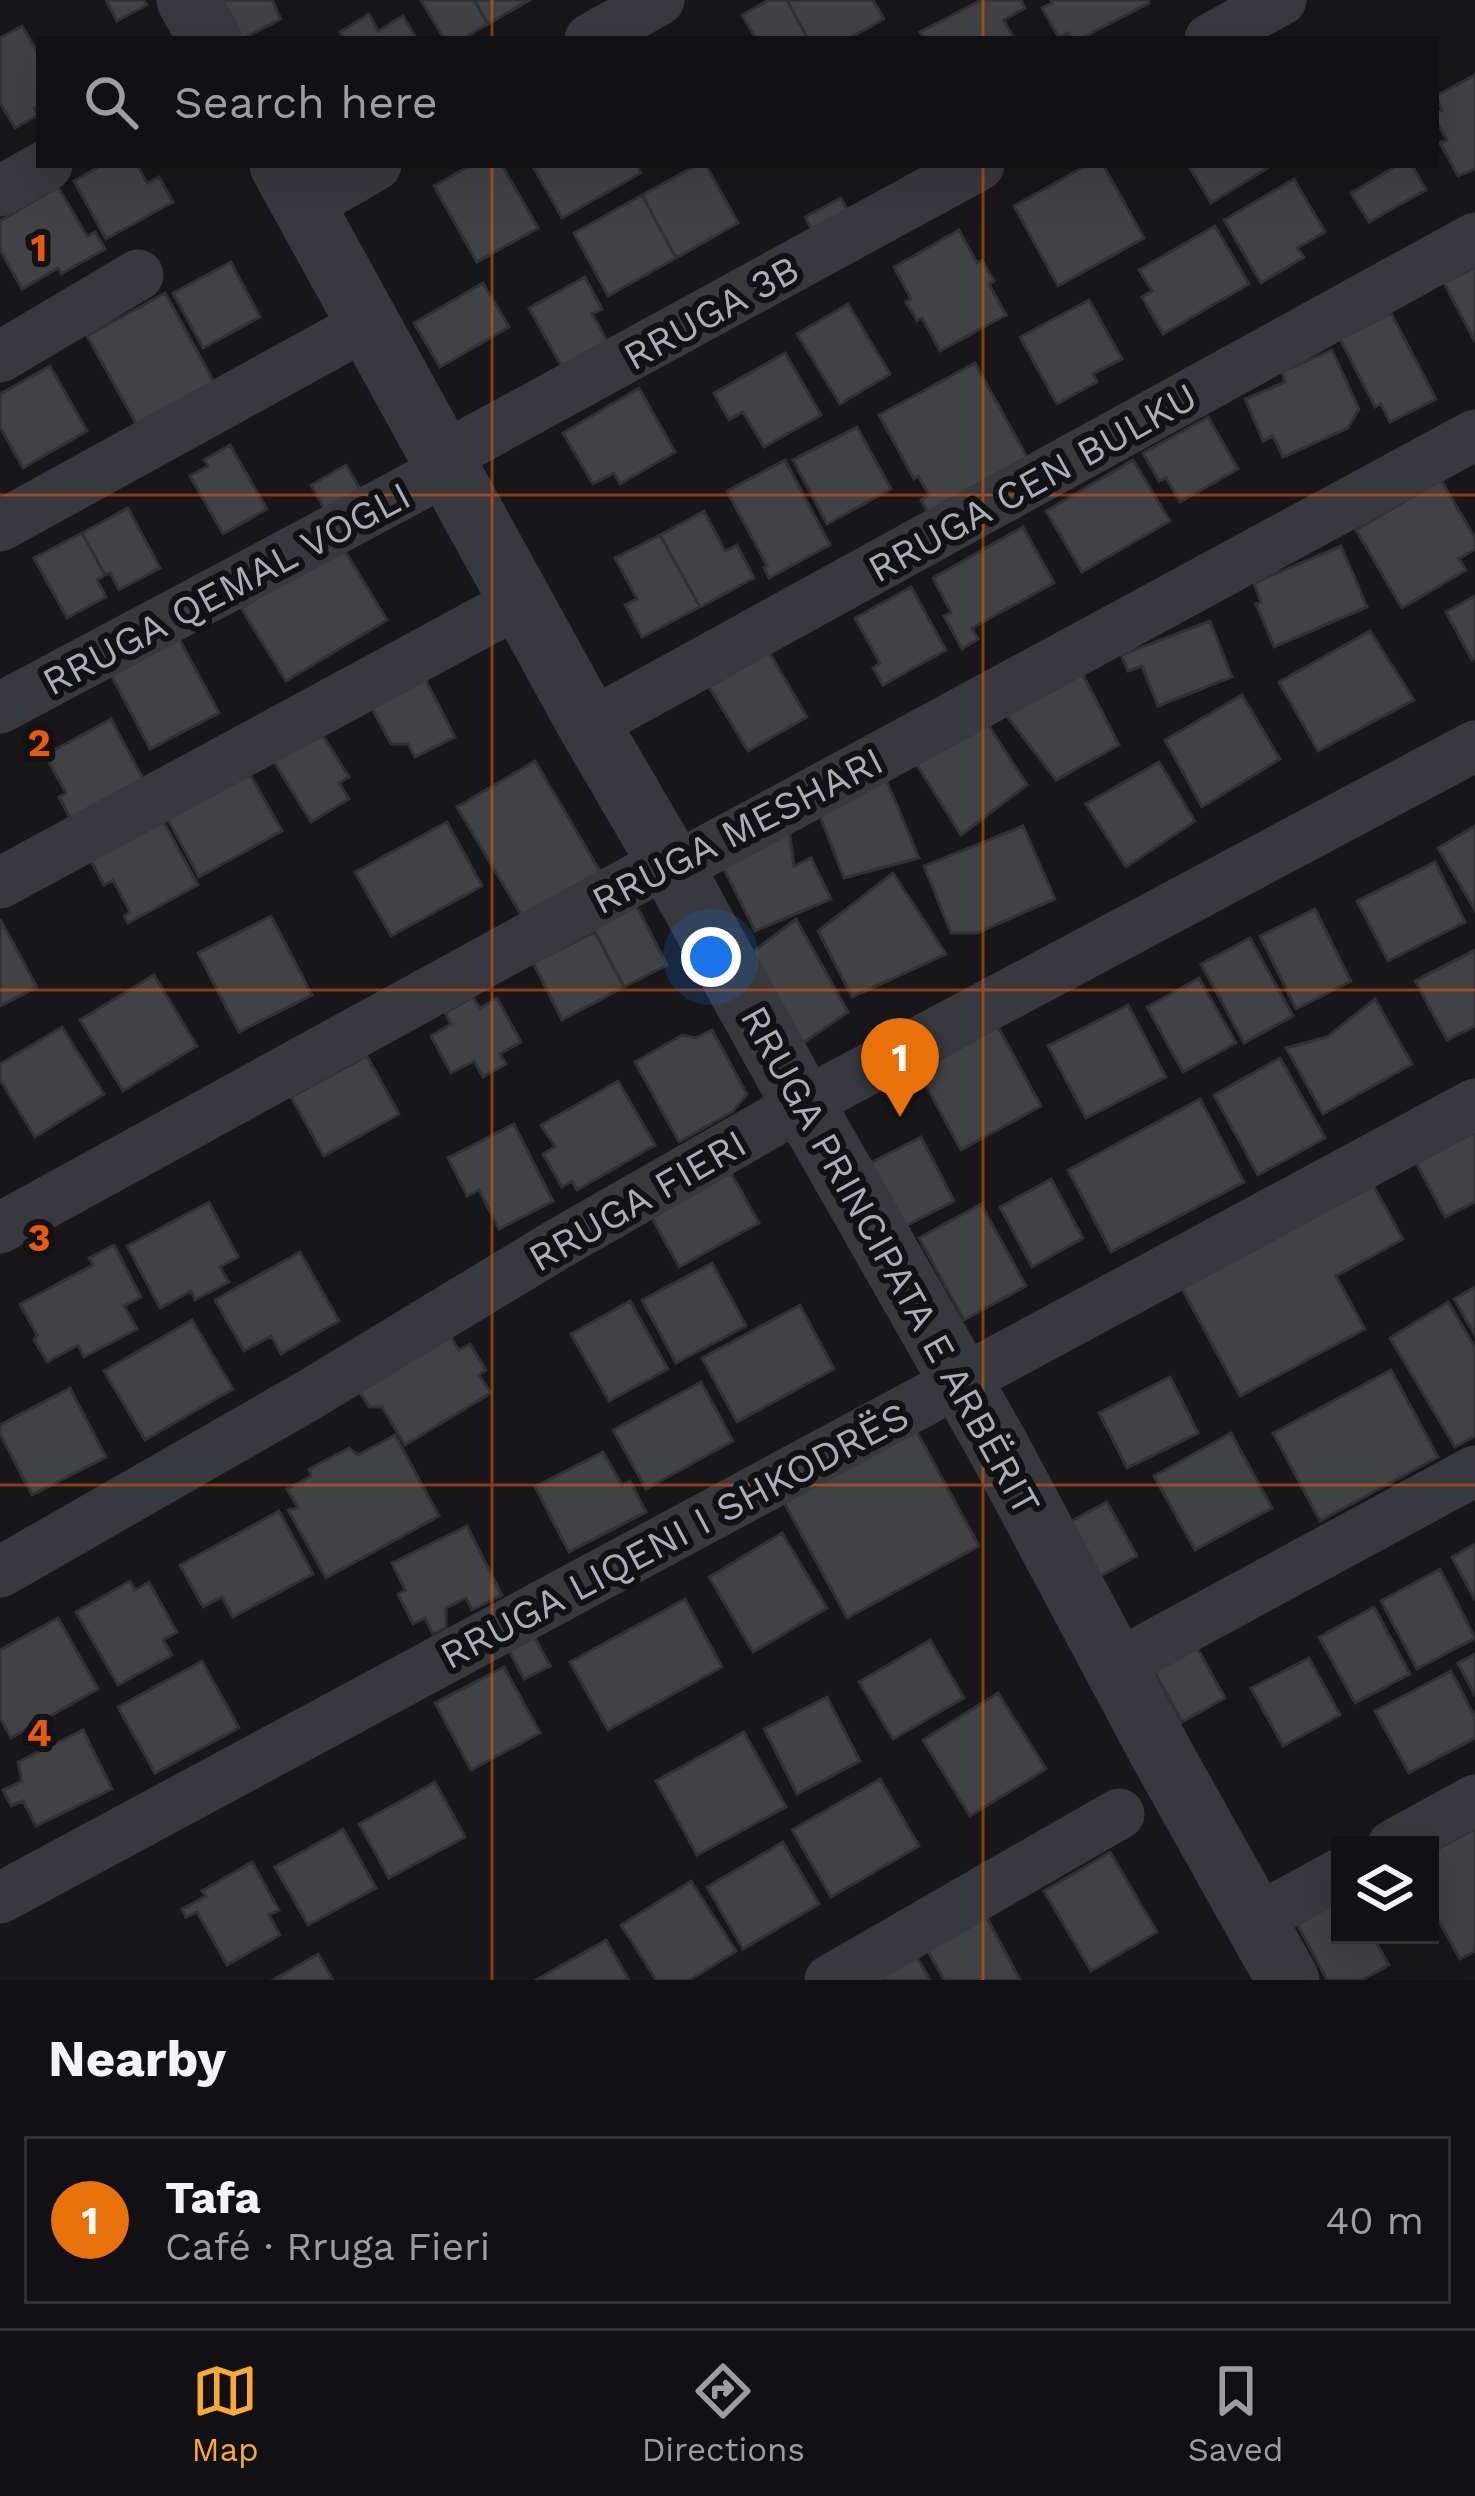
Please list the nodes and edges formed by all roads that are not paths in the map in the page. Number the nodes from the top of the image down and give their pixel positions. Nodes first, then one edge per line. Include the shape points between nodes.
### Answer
1 (188, 0) edge
2 (659, 0) edge
3 (1281, 0) edge
4 (208, 36) edge
5 (595, 36) edge
6 (1215, 36) edge
7 (42, 168) edge
8 (364, 168) edge
9 (974, 168) edge
10 (293, 186) edge
11 (0, 191) edge
12 (1475, 238) edge
13 (138, 275) dead end
14 (367, 324) junction
15 (0, 357) edge
16 (1475, 434) edge
17 (442, 458) junction
18 (0, 526) edge
19 (520, 601) junction
20 (0, 708) edge
21 (589, 725) junction
22 (1475, 746) edge
23 (673, 869) junction
24 (0, 884) edge
25 (802, 1104) junction
26 (1475, 1104) edge
27 (0, 1228) edge
28 (961, 1380) junction
29 (1475, 1471) edge
30 (0, 1572) edge
31 (1115, 1666) junction
32 (1475, 1800) edge
33 (1119, 1814) dead end
34 (1409, 1836) edge
35 (1331, 1879) edge
36 (0, 1898) edge
37 (1255, 1920) junction
38 (830, 1980) edge
39 (1288, 1980) edge

1 - 4 street
2 - 5 street
3 - 6 street
7 - 11 street
8 - 10 street
9 - 17 street, RRUGA 3B
10 - 14 street, RRUGA PRINCIPATA E ARBËRIT
12 - 21 street, RRUGA CEN BULKU
13 - 15 street
14 - 17 street, RRUGA PRINCIPATA E ARBËRIT
14 - 18 street
16 - 23 street, RRUGA MESHARI
17 - 19 street, RRUGA PRINCIPATA E ARBËRIT
17 - 20 street, RRUGA QEMAL VOGLI via 426,482
19 - 21 street, RRUGA PRINCIPATA E ARBËRIT
19 - 24 street
21 - 23 street, RRUGA PRINCIPATA E ARBËRIT
22 - 25 street, RRUGA FIERI
23 - 25 street, RRUGA PRINCIPATA E ARBËRIT
23 - 27 street, RRUGA MESHARI via 649,872
25 - 28 street, RRUGA PRINCIPATA E ARBËRIT
25 - 30 street, RRUGA FIERI
26 - 28 street, RRUGA LIQENI I SHKODRËS
28 - 31 street, RRUGA PRINCIPATA E ARBËRIT
28 - 36 street, RRUGA LIQENI I SHKODRËS
29 - 31 street
31 - 37 street, RRUGA PRINCIPATA E ARBËRIT
32 - 34 street
33 - 38 street
35 - 37 street
37 - 39 street, RRUGA PRINCIPATA E ARBËRIT

